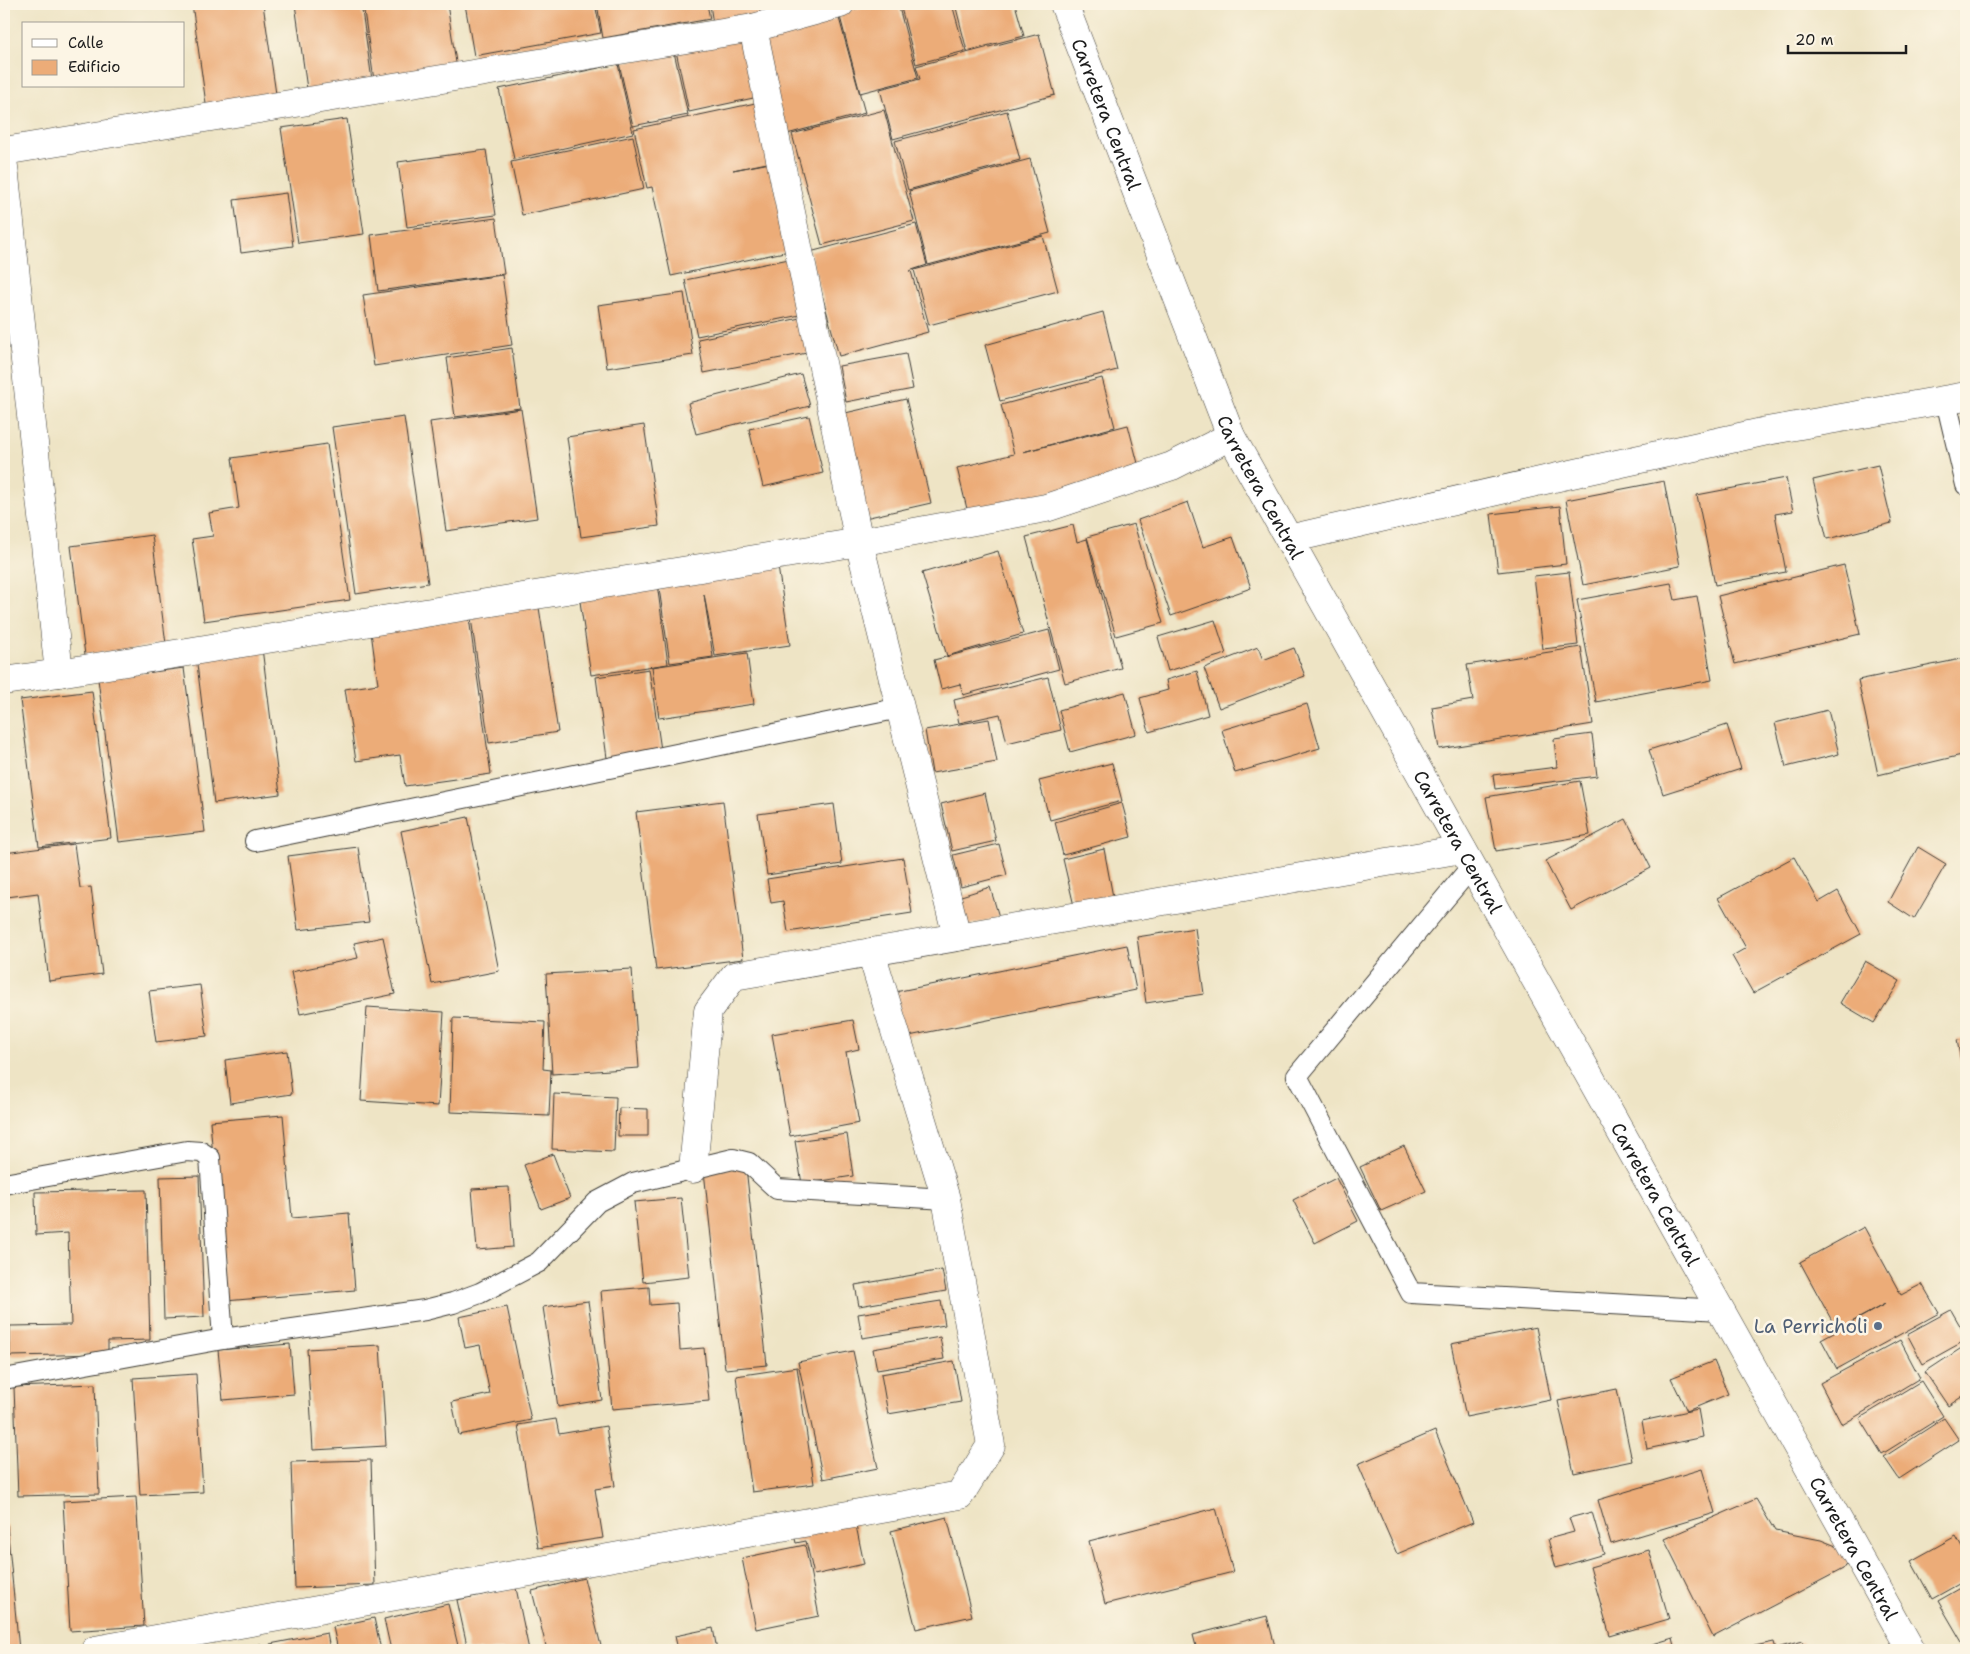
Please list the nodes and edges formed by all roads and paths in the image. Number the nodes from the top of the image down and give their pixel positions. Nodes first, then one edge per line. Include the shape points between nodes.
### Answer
1 (840, 4) edge
2 (1064, 4) edge
3 (753, 28) junction
4 (4, 151) edge
5 (4, 167) edge
6 (1956, 398) edge
7 (1232, 436) junction
8 (1966, 485) edge
9 (1289, 539) junction
10 (858, 542) junction
11 (59, 673) junction
12 (4, 681) edge
13 (900, 708) junction
14 (255, 841) dead end
15 (1467, 857) junction
16 (957, 937) junction
17 (871, 952) junction
18 (693, 1169) junction
19 (4, 1184) edge
20 (946, 1199) junction
21 (1721, 1310) junction
22 (223, 1339) junction
23 (4, 1379) edge
24 (95, 1650) edge
25 (1911, 1650) edge

1 - 3 main road
2 - 7 main road, Carretera Central
3 - 4 main road
3 - 10 main road
5 - 11 main road
6 - 8 lane
6 - 9 main road via 1767,430
7 - 9 main road, Carretera Central
7 - 10 main road via 1172,466 1046,508
9 - 15 main road, Carretera Central
10 - 11 main road
10 - 13 main road
11 - 12 main road
13 - 14 lane
13 - 16 main road
15 - 16 main road
15 - 21 main road, Carretera Central
15 - 21 lane via 1297,1076 1411,1294
16 - 17 main road
17 - 18 main road via 734,976 708,1011
17 - 20 main road
18 - 20 lane via 733,1160 749,1163 777,1189
18 - 22 lane via 634,1183 598,1202 539,1262 480,1294 425,1310
19 - 22 lane via 187,1151 201,1152 210,1158
20 - 24 main road via 991,1445 960,1495
21 - 25 main road, Carretera Central
22 - 23 lane

